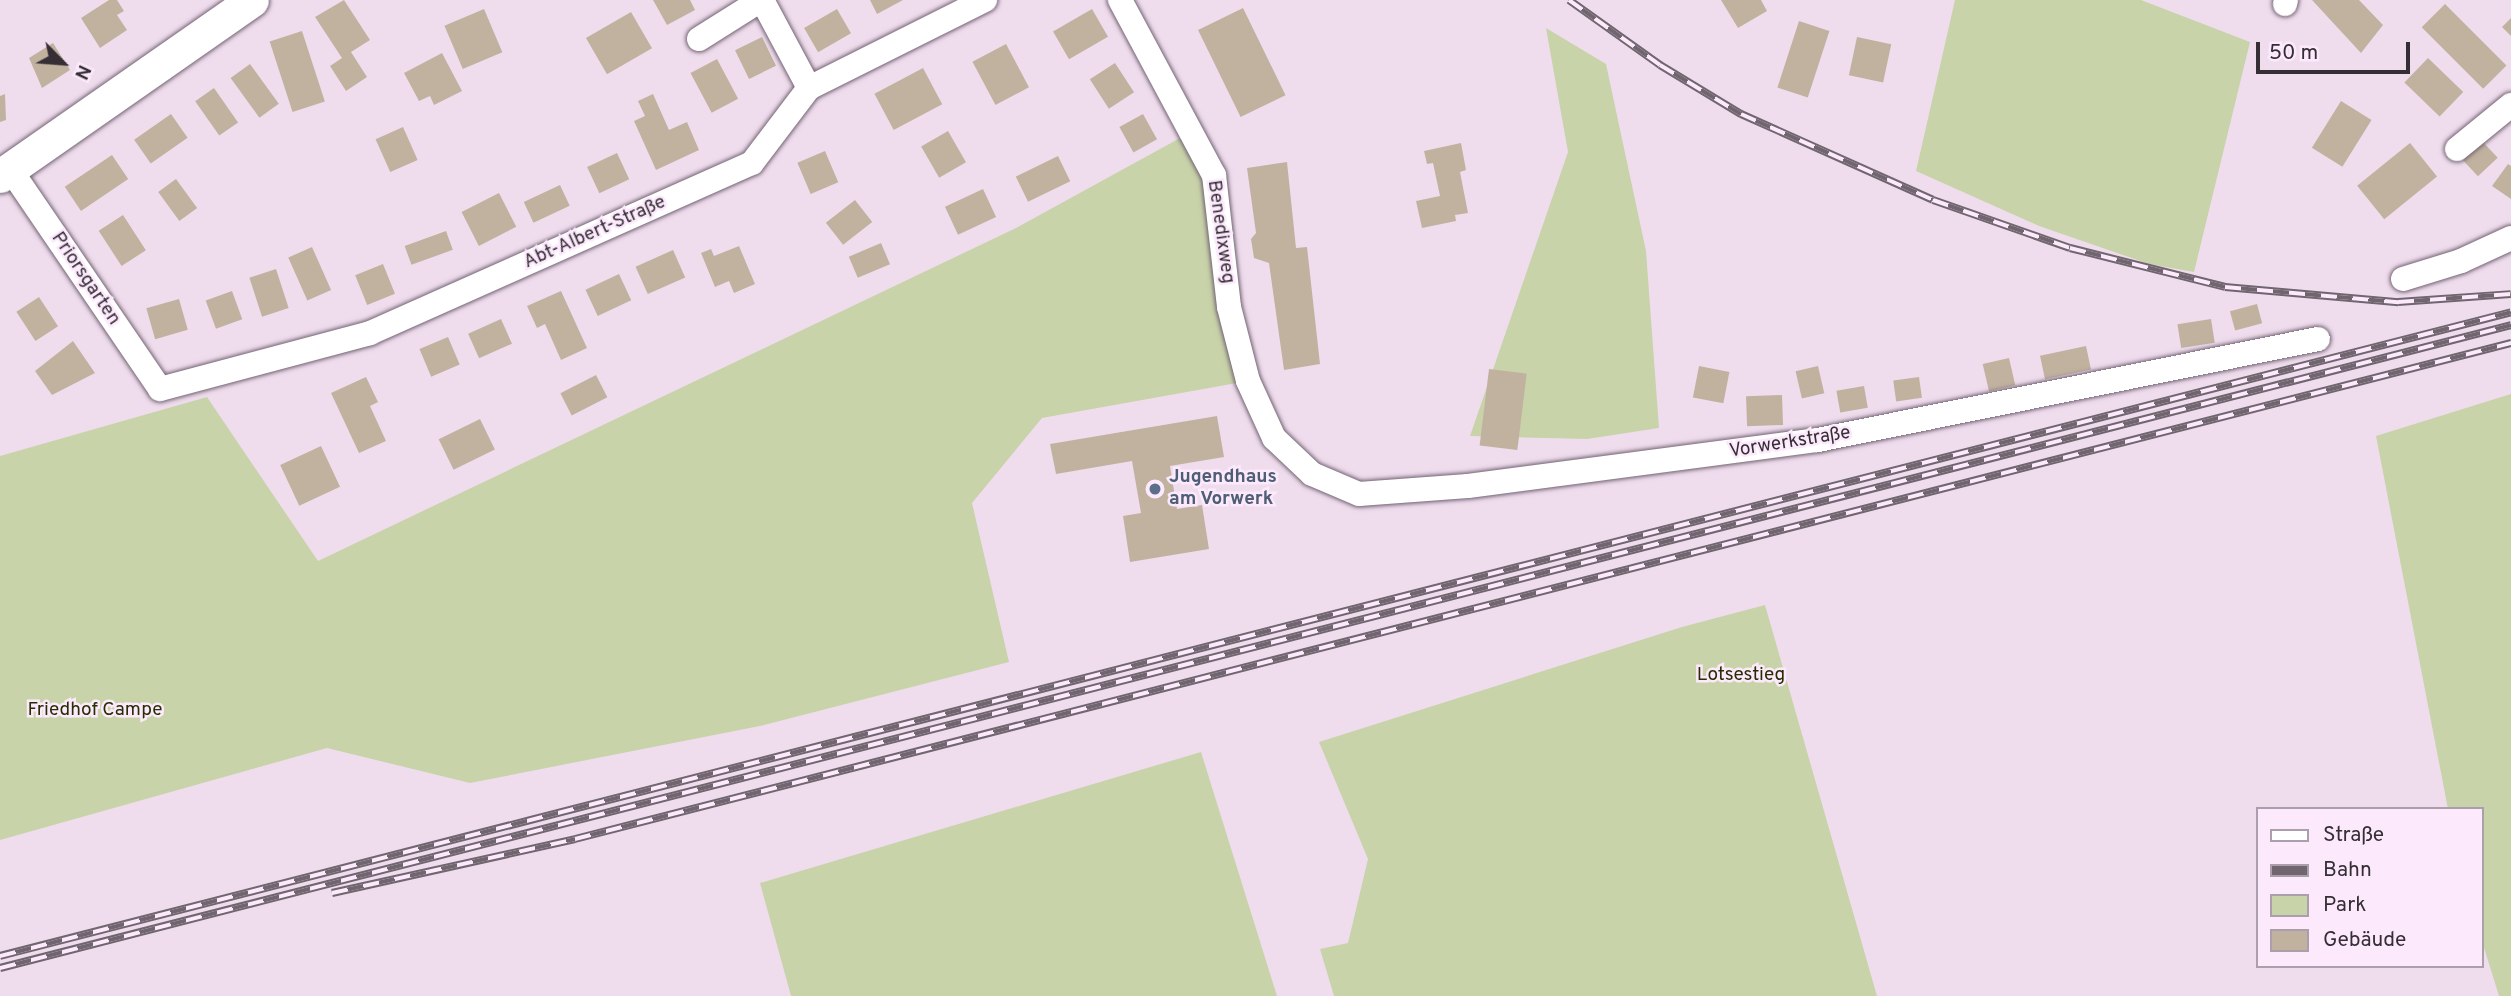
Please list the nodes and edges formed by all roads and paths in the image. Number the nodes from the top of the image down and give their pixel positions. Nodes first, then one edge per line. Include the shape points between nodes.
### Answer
1 (251, 0) edge
2 (762, 0) edge
3 (985, 0) edge
4 (1120, 0) edge
5 (699, 38) dead end
6 (809, 88) junction
7 (2511, 104) edge
8 (2457, 149) dead end
9 (5, 172) edge
10 (2511, 238) edge
11 (2403, 279) dead end
12 (2318, 339) dead end
13 (160, 389) joint
14 (1274, 438) joint

1 - 9 main road
2 - 5 street
2 - 6 street
3 - 6 street, Abt-Albert-Straße
4 - 14 street, Benedixweg via 1214,175 1229,307 1248,381
6 - 13 street, Abt-Albert-Straße via 752,163 370,333
7 - 8 street
9 - 13 street, Priorsgarten
10 - 11 street via 2461,261
12 - 14 street, Vorwerkstraße via 1818,440 1396,495 1359,494 1312,474

